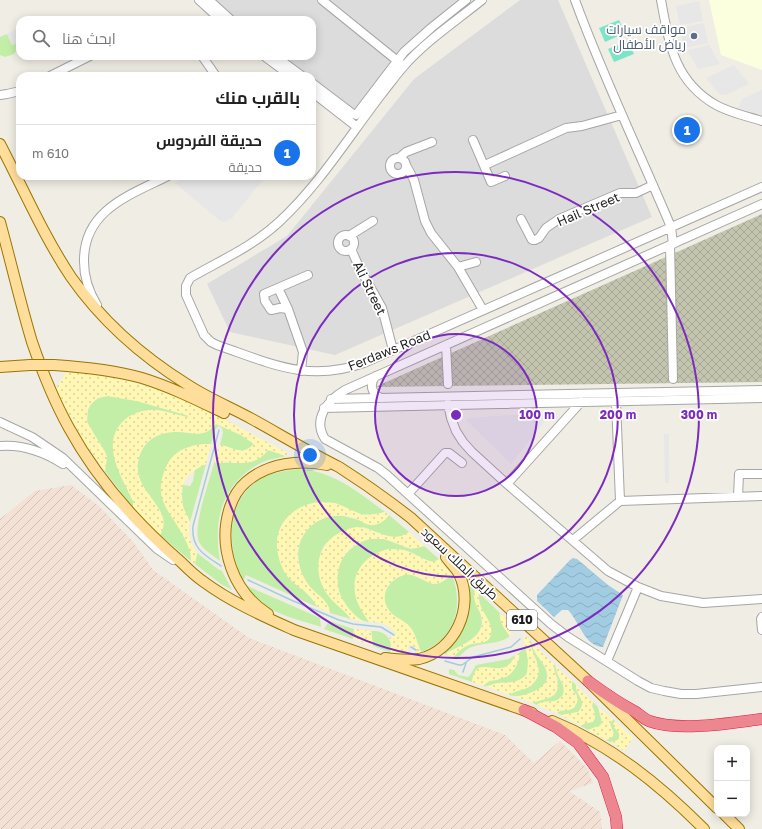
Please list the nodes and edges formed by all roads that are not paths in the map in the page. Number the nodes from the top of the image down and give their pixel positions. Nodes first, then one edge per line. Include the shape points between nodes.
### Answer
1 (199, 0) edge
2 (209, 0) edge
3 (322, 0) edge
4 (466, 0) edge
5 (482, 0) edge
6 (575, 0) edge
7 (661, 0) edge
8 (217, 16) edge
9 (227, 16) edge
10 (82, 60) edge
11 (205, 60) edge
12 (269, 60) edge
13 (281, 60) edge
14 (396, 60) junction
15 (404, 66) junction
16 (58, 72) edge
17 (213, 72) edge
18 (286, 72) edge
19 (297, 72) edge
20 (316, 86) edge
21 (16, 91) edge
22 (0, 95) edge
23 (316, 95) edge
24 (622, 114) junction
25 (762, 121) edge
26 (357, 126) junction
27 (473, 140) dead end
28 (432, 142) dead end
29 (0, 144) edge
30 (399, 158) junction
31 (485, 165) junction
32 (406, 167) junction
33 (16, 175) edge
34 (505, 176) dead end
35 (18, 180) edge
36 (160, 180) edge
37 (653, 185) junction
38 (762, 186) edge
39 (762, 204) edge
40 (521, 219) dead end
41 (373, 221) dead end
42 (0, 222) edge
43 (671, 227) junction
44 (349, 236) junction
45 (671, 245) junction
46 (351, 249) junction
47 (476, 262) dead end
48 (458, 267) junction
49 (308, 275) dead end
50 (278, 288) junction
51 (286, 307) junction
52 (483, 310) junction
53 (112, 325) junction
54 (446, 345) junction
55 (393, 350) junction
56 (0, 367) edge
57 (301, 371) junction
58 (377, 376) junction
59 (673, 379) junction
60 (448, 384) junction
61 (762, 390) edge
62 (663, 392) junction
63 (683, 392) junction
64 (458, 396) junction
65 (437, 397) junction
66 (381, 398) junction
67 (762, 398) edge
68 (331, 399) junction
69 (517, 399) junction
70 (616, 401) junction
71 (581, 402) junction
72 (448, 404) junction
73 (324, 408) junction
74 (0, 422) edge
75 (0, 446) edge
76 (311, 453) junction
77 (462, 463) dead end
78 (339, 467) junction
79 (80, 474) junction
80 (762, 474) edge
81 (506, 484) junction
82 (408, 494) junction
83 (762, 496) edge
84 (738, 497) junction
85 (620, 501) junction
86 (429, 535) junction
87 (573, 540) junction
88 (203, 581) junction
89 (638, 587) junction
90 (762, 599) edge
91 (762, 617) edge
92 (294, 630) junction
93 (762, 630) edge
94 (369, 656) junction
95 (607, 661) junction
96 (588, 681) junction
97 (762, 687) edge
98 (524, 710) junction
99 (762, 719) edge
100 (714, 805) edge
101 (727, 817) edge
102 (617, 829) edge
103 (704, 829) edge
104 (739, 829) edge

1 - 8 street
2 - 9 street
3 - 14 street
4 - 14 street
5 - 15 street, Ferdaws Road via 441,32
6 - 24 street
7 - 25 street via 672,51 687,80 716,105
10 - 16 street
11 - 17 street
12 - 18 street
13 - 19 street
14 - 15 street
14 - 20 street via 356,115
15 - 26 street, Ferdaws Road
21 - 22 street
23 - 26 street
24 - 31 street via 566,128
24 - 37 street
26 - 57 street, Ferdaws Road via 317,181 278,223 236,254 190,278 186,286 186,295 202,332 211,342
27 - 31 street
28 - 30 street via 406,152
29 - 33 main road
30 - 32 street via 405,161
30 - 32 street via 390,165 395,174 405,171
31 - 34 street via 491,182
32 - 48 street via 414,180 431,233
35 - 53 main road via 57,255 87,298
36 - 53 street via 117,202 99,218 89,234 84,256 86,280 96,304
37 - 40 street, Hail Street via 636,193 620,193 559,219 535,240 532,240
37 - 43 street
38 - 43 street, Ferdaws Road
39 - 45 street
41 - 44 street
42 - 88 main road via 32,342 68,428 90,463 136,520
43 - 45 street
43 - 52 street, Ferdaws Road
44 - 46 street via 354,242
44 - 46 street via 342,236 338,243 344,251
45 - 54 street
45 - 59 street
46 - 55 street, Ali Street via 382,308
47 - 48 street
48 - 52 street
49 - 50 street
50 - 51 street
50 - 51 street via 264,294 265,301 271,310
51 - 57 street via 303,352
52 - 55 street, Ferdaws Road
53 - 76 main road via 146,356 188,386
54 - 58 street
54 - 60 street
55 - 57 street, Ferdaws Road via 350,368 321,372
56 - 76 main road, bridge via 54,364 86,367 142,378 190,396
58 - 66 street via 372,381 372,387 374,394
58 - 68 street
59 - 62 street via 670,388
59 - 63 street via 676,387
60 - 64 street via 451,392
60 - 65 street via 445,392
61 - 63 street
62 - 63 street
62 - 69 street
64 - 65 street
64 - 69 street
65 - 66 street
66 - 68 street
67 - 70 street
68 - 73 street
69 - 71 street
69 - 72 street
70 - 71 street
70 - 85 street
71 - 81 street
72 - 73 street
72 - 81 street via 456,431 463,442
73 - 82 street via 320,423 325,439 378,468
74 - 79 street via 45,444
75 - 79 street via 29,448 50,456
76 - 78 main road, طريق الملك سعود / 610
77 - 82 street via 449,453 445,453
78 - 86 main road, طريق الملك سعود / 610 via 390,501
78 - 92 main road via 300,462 268,469 246,482 237,493 228,515 226,548 235,577 252,601 263,611
79 - 88 street via 157,549
80 - 84 street via 739,474
81 - 87 street
82 - 95 street via 551,624
83 - 84 street
84 - 85 street
85 - 87 street
86 - 94 main road via 462,582 464,600 458,628 438,650 420,659
86 - 96 main road, طريق الملك سعود / 610
87 - 89 street via 608,571
88 - 92 main road via 239,605
89 - 90 street via 661,596 703,603
89 - 95 street
91 - 93 street
92 - 94 main road
94 - 98 main road
95 - 97 street via 651,688 681,694
96 - 99 highway via 610,698 649,721 684,726
96 - 100 main road, طريق الملك سعود / 610
98 - 102 highway via 556,727 578,743 603,777 616,817
98 - 103 main road via 574,730 620,757 660,788
101 - 104 main road

